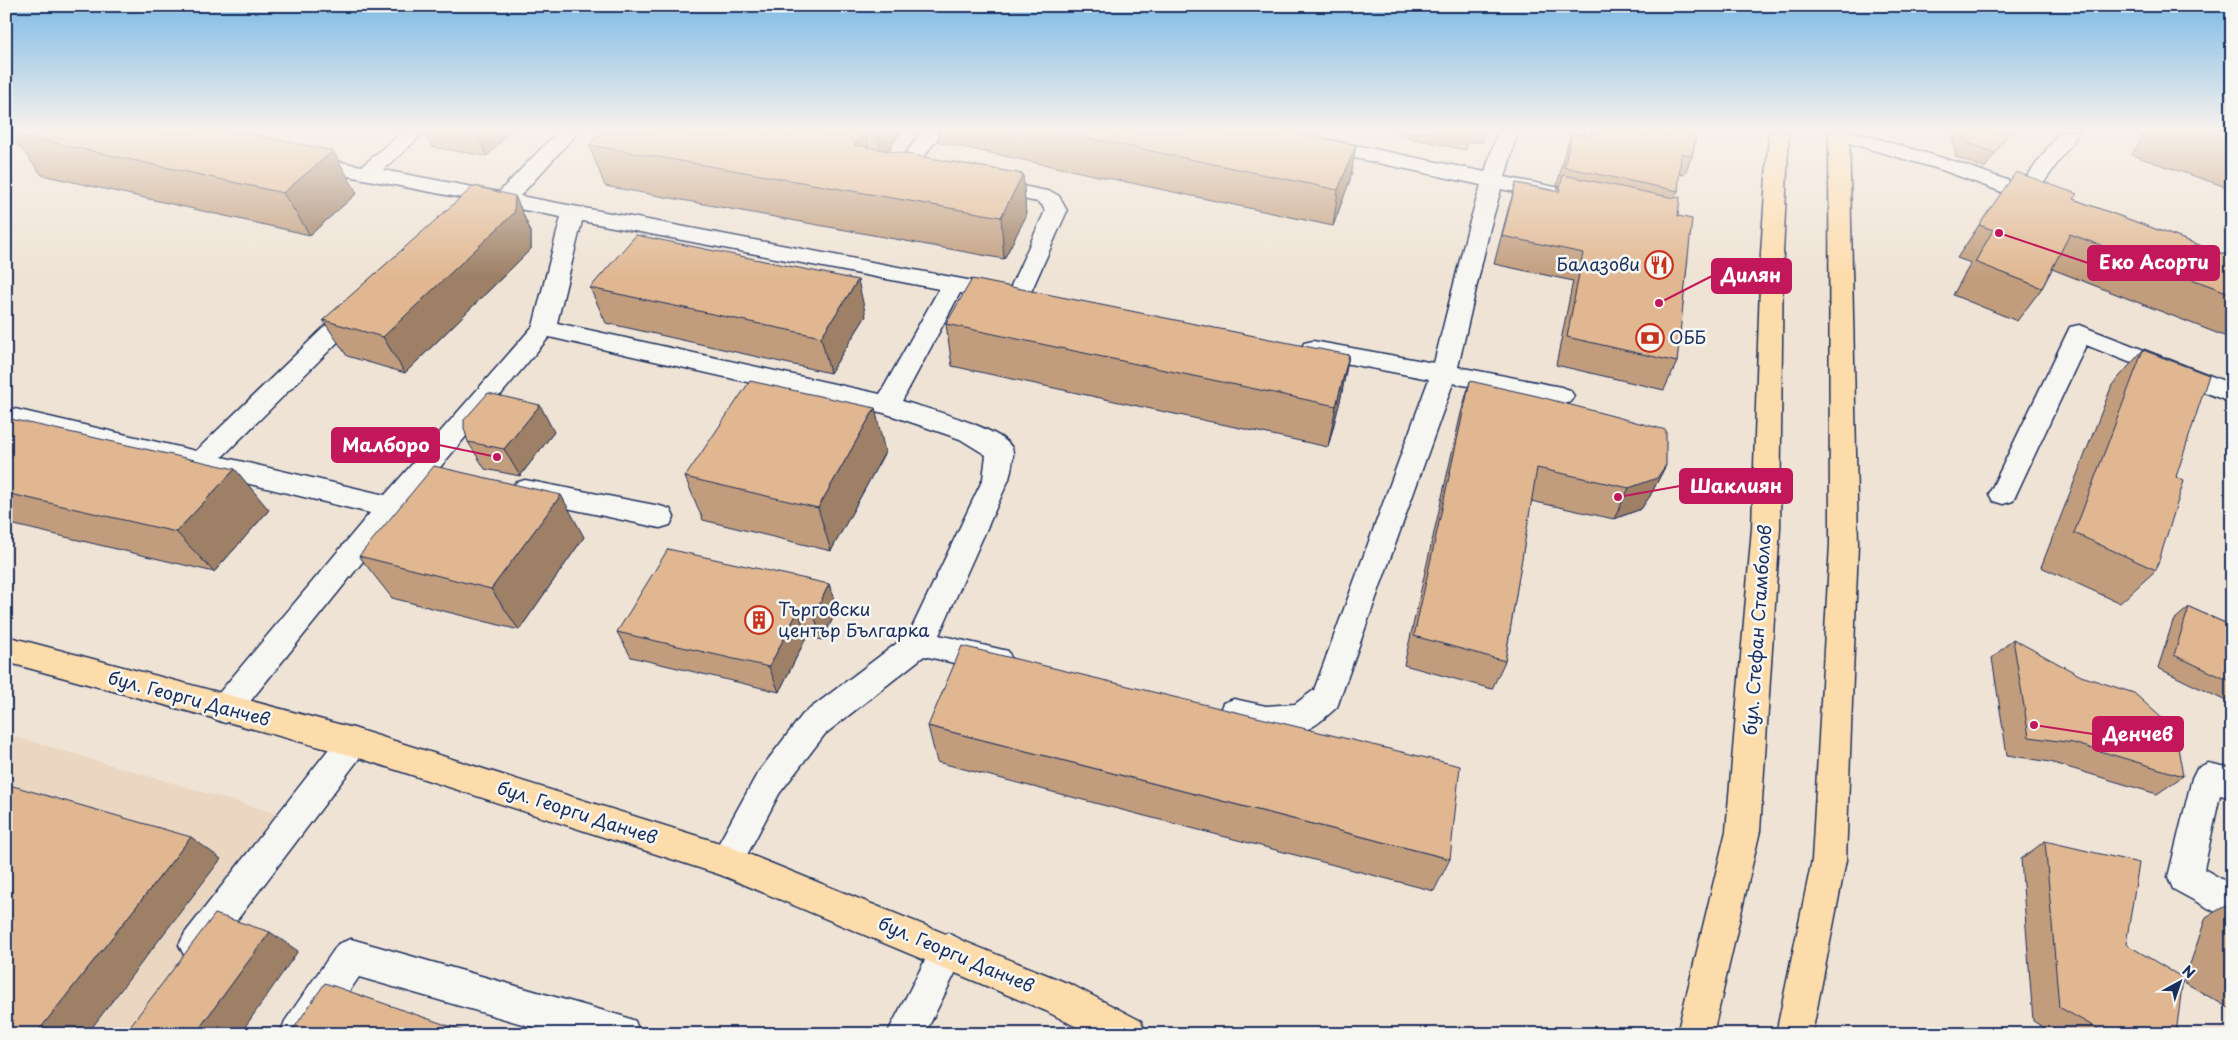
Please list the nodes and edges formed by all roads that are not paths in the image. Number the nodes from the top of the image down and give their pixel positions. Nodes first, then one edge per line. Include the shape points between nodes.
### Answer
1 (396, 180) edge
2 (523, 180) edge
3 (1493, 180) joint
4 (1776, 180) edge
5 (1840, 180) edge
6 (1986, 180) edge
7 (2035, 180) edge
8 (970, 183) edge
9 (475, 194) junction
10 (2025, 194) junction
11 (1568, 196) edge
12 (504, 200) junction
13 (2063, 207) edge
14 (573, 213) junction
15 (454, 215) edge
16 (954, 285) junction
17 (377, 290) edge
18 (544, 328) junction
19 (1288, 345) edge
20 (1444, 372) junction
21 (2232, 394) edge
22 (1561, 396) dead end
23 (887, 405) junction
24 (6, 416) edge
25 (202, 461) junction
26 (424, 469) junction
27 (452, 475) edge
28 (499, 484) edge
29 (2003, 494) dead end
30 (391, 507) junction
31 (660, 518) dead end
32 (920, 643) junction
33 (6, 649) edge
34 (1026, 666) edge
35 (1208, 707) edge
36 (224, 709) junction
37 (353, 742) junction
38 (2232, 783) edge
39 (726, 861) junction
40 (2232, 904) edge
41 (948, 951) junction
42 (177, 971) edge
43 (298, 1034) edge
44 (622, 1034) edge
45 (905, 1034) edge
46 (1128, 1034) edge
47 (1695, 1034) edge
48 (1794, 1034) edge

1 - 9 street
2 - 12 street
3 - 11 street
3 - 20 street
4 - 47 main road, бул. Стефан Стамболов via 1766,528 1743,831
5 - 48 main road via 1844,544 1829,860
6 - 10 street
7 - 10 street
8 - 16 street via 1036,195 1050,201 1055,217 1028,299
9 - 12 street
9 - 15 street
10 - 13 street
12 - 14 street
14 - 16 street
14 - 18 street
16 - 23 street
17 - 25 street
18 - 23 street
18 - 26 street
19 - 20 street
20 - 22 street
20 - 35 street via 1326,698 1302,717 1266,720
21 - 29 street via 2079,333
23 - 32 street via 969,432 1000,451 996,479
24 - 25 street
25 - 30 street
26 - 27 street
26 - 30 street
28 - 31 street
30 - 36 street
32 - 34 street
32 - 39 street via 814,724 768,784
33 - 36 main road, бул. Георги Данчев
36 - 37 main road, бул. Георги Данчев
37 - 39 main road, бул. Георги Данчев
37 - 42 street
38 - 40 street via 2208,778 2185,877
39 - 41 main road, бул. Георги Данчев
41 - 45 street
41 - 46 main road, бул. Георги Данчев via 1059,998
43 - 44 street via 351,957

